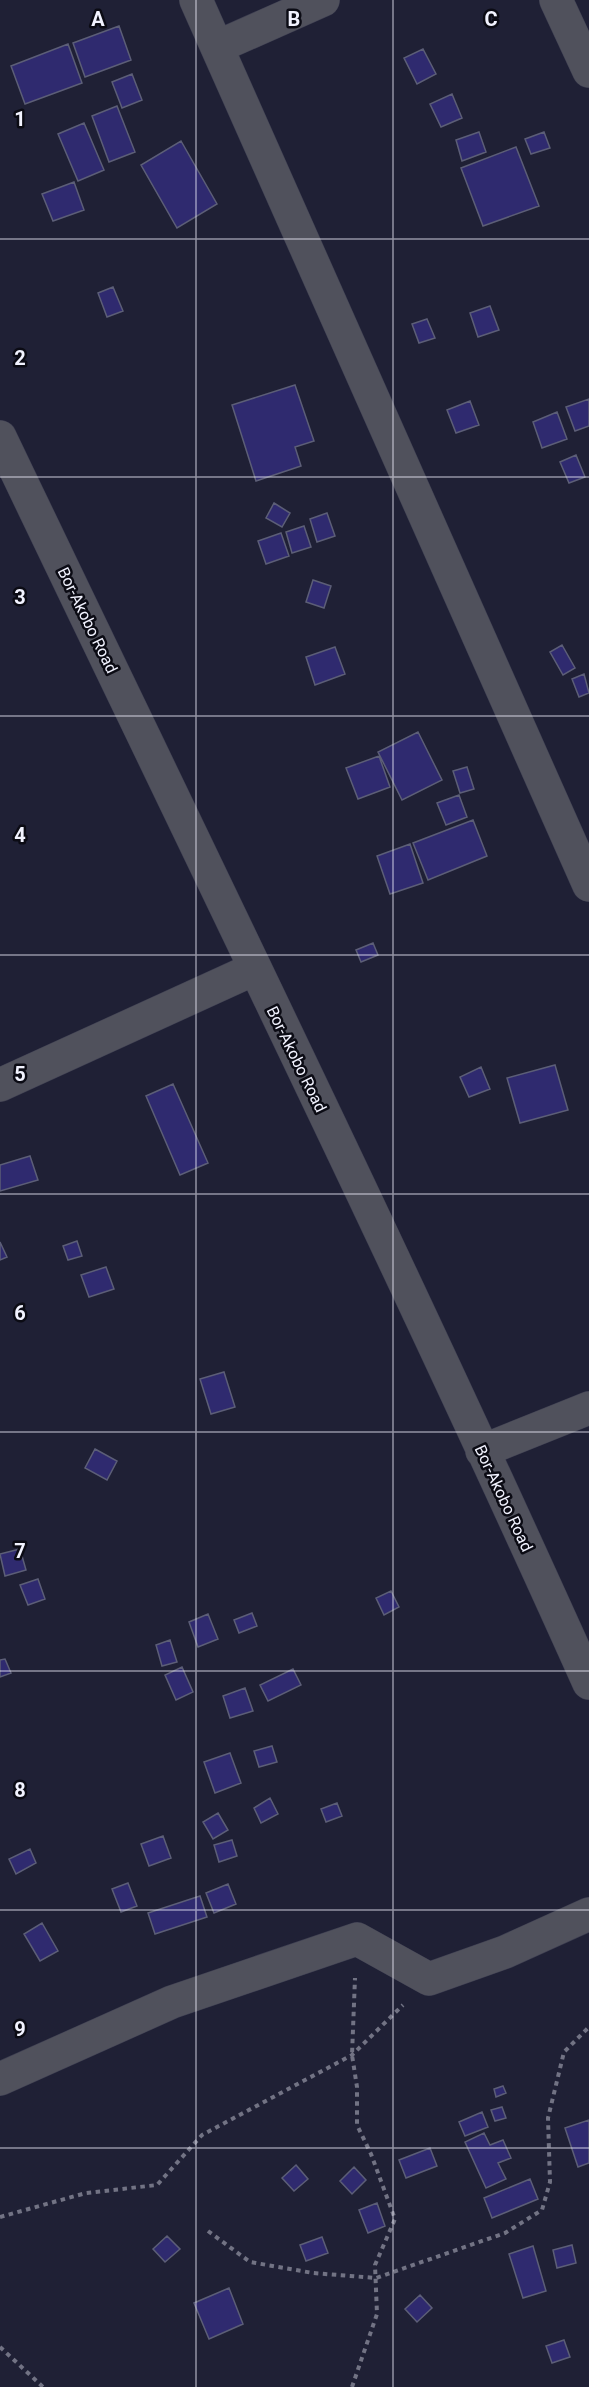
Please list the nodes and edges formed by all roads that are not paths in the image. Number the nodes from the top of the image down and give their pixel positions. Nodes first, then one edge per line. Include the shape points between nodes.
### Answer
1 (196, 0) edge
2 (322, 0) edge
3 (556, 0) edge
4 (217, 47) junction
5 (589, 71) edge
6 (0, 437) edge
7 (589, 885) edge
8 (254, 969) junction
9 (0, 1085) edge
10 (589, 1408) edge
11 (482, 1451) junction
12 (589, 1683) edge
13 (589, 1914) edge
14 (0, 2079) edge

1 - 4 street
2 - 4 street
3 - 5 street
4 - 7 street
6 - 8 street, Bor-Akobo Road
8 - 9 street
8 - 11 street, Bor-Akobo Road
10 - 11 street
11 - 12 street, Bor-Akobo Road
13 - 14 street via 505,1952 429,1979 357,1939 172,2002

